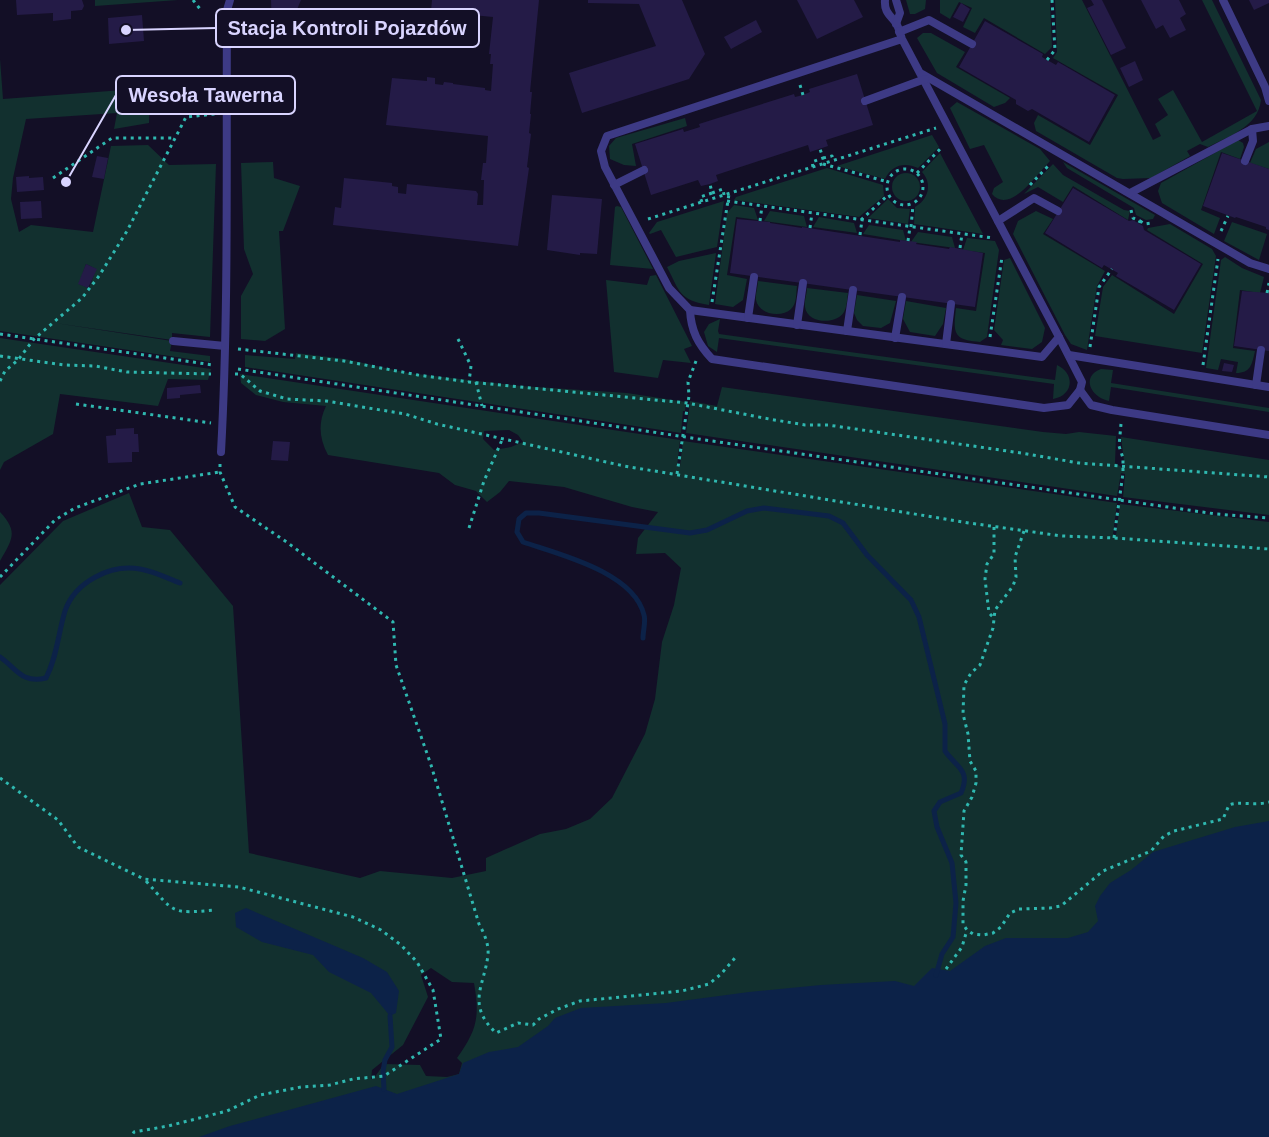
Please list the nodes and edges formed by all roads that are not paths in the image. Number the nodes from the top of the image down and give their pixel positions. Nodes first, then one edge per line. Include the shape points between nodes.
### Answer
1 (230, 0) edge
2 (885, 0) edge
3 (896, 0) edge
4 (1223, 0) edge
5 (899, 31) junction
6 (972, 44) dead end
7 (923, 76) junction
8 (865, 101) dead end
9 (1269, 101) edge
10 (1269, 126) edge
11 (1252, 129) junction
12 (1245, 161) dead end
13 (644, 170) dead end
14 (614, 185) junction
15 (1130, 193) junction
16 (1058, 211) dead end
17 (998, 221) junction
18 (1269, 269) edge
19 (754, 277) dead end
20 (802, 283) dead end
21 (853, 290) dead end
22 (902, 297) dead end
23 (951, 304) dead end
24 (690, 310) junction
25 (748, 318) junction
26 (797, 325) junction
27 (847, 331) junction
28 (1059, 337) junction
29 (895, 338) junction
30 (173, 341) dead end
31 (946, 344) junction
32 (225, 346) junction
33 (1260, 350) dead end
34 (1069, 355) junction
35 (1256, 384) junction
36 (1269, 387) edge
37 (1080, 390) junction
38 (1269, 435) edge
39 (221, 452) road end

1 - 32 lane via 225,113
2 - 5 lane via 887,14
3 - 5 lane
4 - 9 lane
5 - 6 lane via 929,20
5 - 7 lane
5 - 14 lane via 607,136 601,151
7 - 8 lane
7 - 15 lane
7 - 17 lane
10 - 11 lane
11 - 12 lane via 1253,141
11 - 15 lane
13 - 14 lane
14 - 24 lane via 669,288
15 - 18 lane via 1250,263
16 - 17 lane via 1034,198
17 - 28 lane
19 - 25 lane
20 - 26 lane
21 - 27 lane
22 - 29 lane
23 - 31 lane
24 - 25 lane
24 - 37 lane via 691,326 701,348 712,359 1044,408 1068,405
25 - 26 lane
26 - 27 lane
27 - 29 lane
28 - 31 lane via 1042,357
28 - 34 lane
29 - 31 lane
30 - 32 lane
32 - 39 lane
33 - 35 lane
34 - 35 lane
34 - 37 lane via 1082,382
35 - 36 lane
37 - 38 lane via 1091,405

